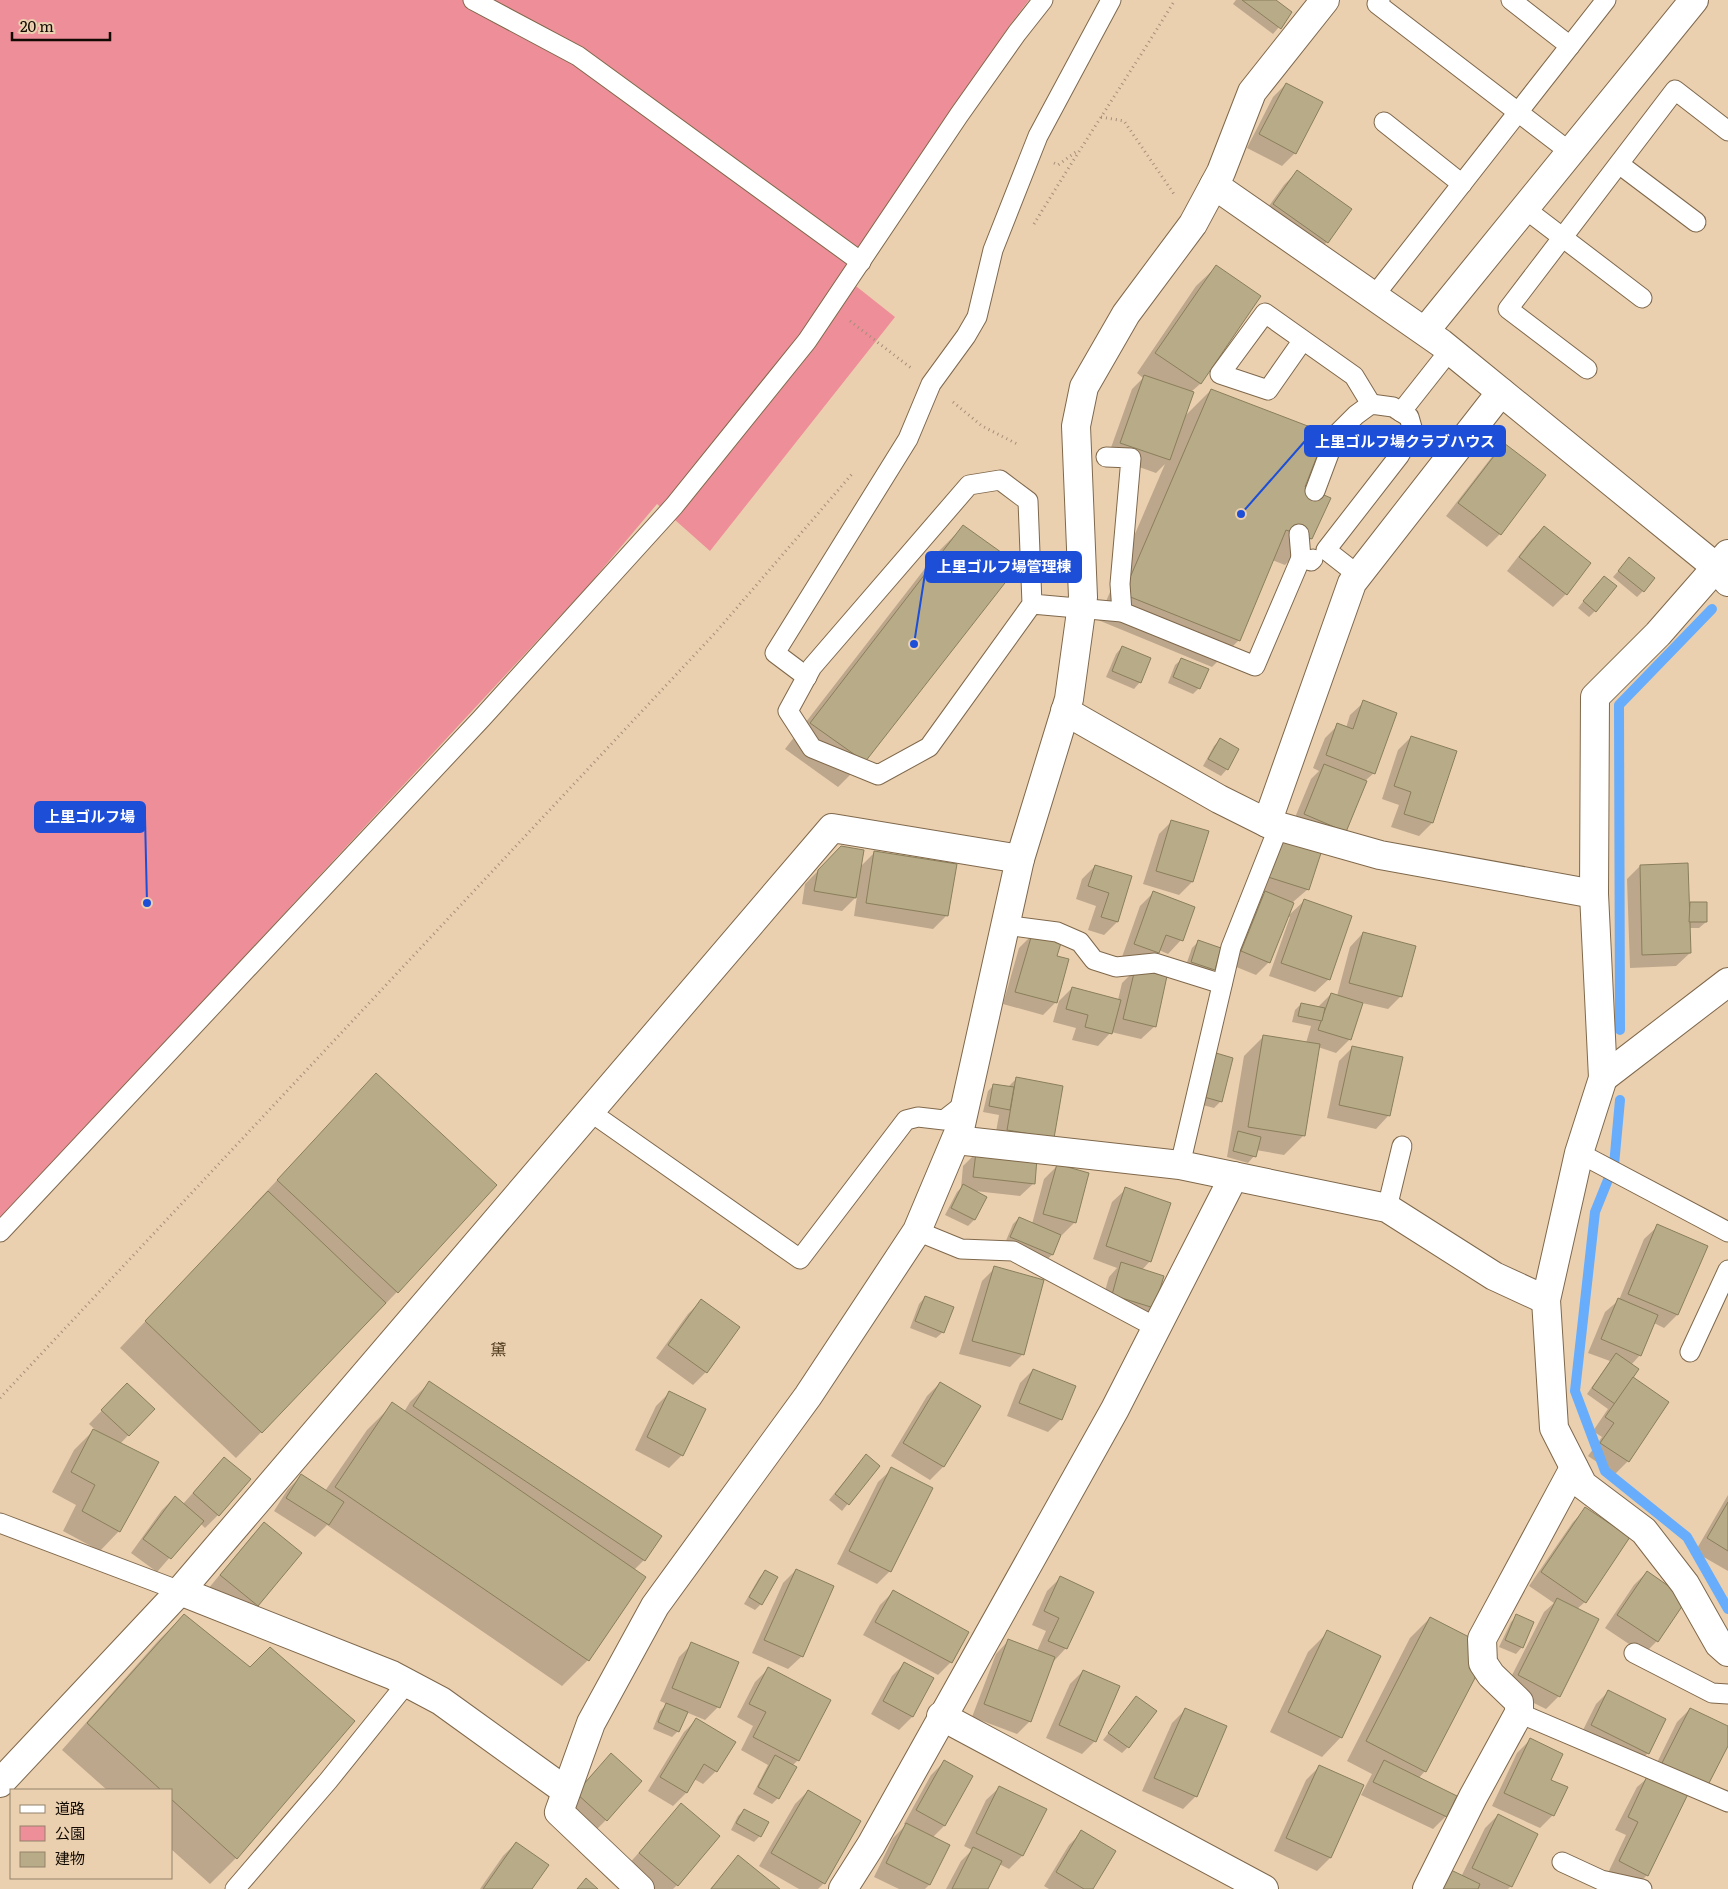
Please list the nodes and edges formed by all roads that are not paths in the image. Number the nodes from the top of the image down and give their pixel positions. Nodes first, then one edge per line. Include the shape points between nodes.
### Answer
1 (473, 0) edge
2 (1043, 0) edge
3 (1111, 0) edge
4 (1325, 0) edge
5 (1380, 0) edge
6 (1511, 0) edge
7 (1606, 0) edge
8 (1694, 0) edge
9 (1570, 46) junction
10 (1518, 112) junction
11 (1384, 122) dead end
12 (1728, 131) edge
13 (1570, 152) junction
14 (1619, 164) junction
15 (1462, 184) junction
16 (1214, 185) junction
17 (1524, 208) junction
18 (1696, 222) dead end
19 (1563, 238) junction
20 (861, 262) junction
21 (1374, 296) junction
22 (1642, 298) dead end
23 (1425, 331) junction
24 (1303, 340) dead end
25 (1450, 350) junction
26 (1587, 369) dead end
27 (1501, 392) junction
28 (1371, 404) junction
29 (1401, 412) junction
30 (1106, 457) dead end
31 (1315, 491) dead end
32 (1298, 534) dead end
33 (1326, 550) junction
34 (1301, 558) junction
35 (1724, 568) edge
36 (1358, 575) junction
37 (1032, 604) junction
38 (1081, 608) junction
39 (1122, 612) junction
40 (807, 677) junction
41 (1065, 711) junction
42 (1273, 824) junction
43 (1020, 859) junction
44 (1594, 894) junction
45 (1005, 925) junction
46 (1728, 982) edge
47 (1222, 984) junction
48 (1603, 1078) junction
49 (967, 1102) junction
50 (589, 1111) junction
51 (956, 1140) junction
52 (1402, 1146) dead end
53 (1579, 1153) junction
54 (1180, 1164) junction
55 (1234, 1176) junction
56 (1387, 1208) junction
57 (917, 1231) junction
58 (0, 1232) edge
59 (1728, 1232) edge
60 (1728, 1270) edge
61 (1546, 1300) junction
62 (1156, 1328) junction
63 (1690, 1352) dead end
64 (1574, 1468) junction
65 (0, 1523) edge
66 (180, 1591) junction
67 (1728, 1652) edge
68 (1634, 1653) dead end
69 (406, 1684) junction
70 (1728, 1694) edge
71 (1519, 1713) junction
72 (942, 1716) junction
73 (0, 1783) edge
74 (566, 1791) junction
75 (1728, 1802) edge
76 (1562, 1862) dead end
77 (235, 1889) edge
78 (640, 1889) edge
79 (843, 1889) edge
80 (1264, 1889) edge
81 (1427, 1889) edge
82 (1642, 1889) edge

1 - 20 lane via 578,56
2 - 20 lane via 1017,33
3 - 40 lane via 1038,136 993,250 977,317 931,384 908,439 775,653
4 - 16 street via 1252,92
5 - 10 lane via 1378,4
6 - 9 lane
7 - 9 lane
8 - 13 street
9 - 10 lane
10 - 13 lane
10 - 15 lane
11 - 15 lane
12 - 14 lane via 1675,90
13 - 17 street
14 - 18 lane
14 - 19 lane
15 - 21 lane
16 - 21 street
16 - 38 street via 1193,224 1126,314 1084,387 1076,426
17 - 19 lane
17 - 23 street
19 - 22 lane
19 - 26 lane via 1508,309
20 - 58 lane via 807,341 674,506 481,719
21 - 23 street
23 - 25 street
24 - 28 lane via 1354,376
25 - 27 street
25 - 29 lane
27 - 35 street
27 - 36 street
28 - 29 lane via 1393,407
28 - 31 lane via 1336,435
29 - 33 lane via 1409,417 1412,431 1399,456
30 - 39 lane via 1131,458 1121,575
32 - 34 lane
33 - 34 lane via 1311,561
33 - 36 lane
34 - 39 lane via 1255,666
35 - 44 street via 1595,697
36 - 42 street via 1352,583
37 - 38 lane
37 - 40 lane via 929,747 878,774 812,748 788,711
37 - 40 lane via 1028,501 1000,480 969,485 812,667
38 - 39 lane
38 - 41 street
41 - 42 street via 1219,799
41 - 43 street
42 - 44 street via 1380,855
42 - 47 lane via 1231,947
43 - 45 street
43 - 50 street via 832,828
44 - 48 street
45 - 47 lane via 1057,932 1080,942 1094,960 1116,966 1155,964
45 - 49 street
46 - 48 street
47 - 54 lane
48 - 53 street
49 - 50 lane via 944,1120 918,1117 906,1120 800,1259
49 - 51 street
50 - 66 street
51 - 54 street
51 - 57 street
52 - 56 lane
53 - 59 lane
53 - 61 street
54 - 55 street
55 - 56 street
55 - 62 street
56 - 61 street via 1494,1276
57 - 62 lane via 961,1249 1013,1251
57 - 74 street via 808,1396 655,1606 591,1723
60 - 63 lane
61 - 64 street via 1554,1428
62 - 72 street via 1115,1408
64 - 67 street via 1583,1485 1644,1531 1685,1584 1719,1644
64 - 71 street via 1482,1639 1483,1663 1519,1702
65 - 66 lane
66 - 69 street via 392,1675
66 - 73 street
68 - 70 lane via 1712,1693
69 - 74 street via 441,1701
69 - 77 lane
71 - 75 lane
71 - 81 street
72 - 79 street
72 - 80 street
74 - 78 street via 559,1812
76 - 82 lane via 1602,1880

